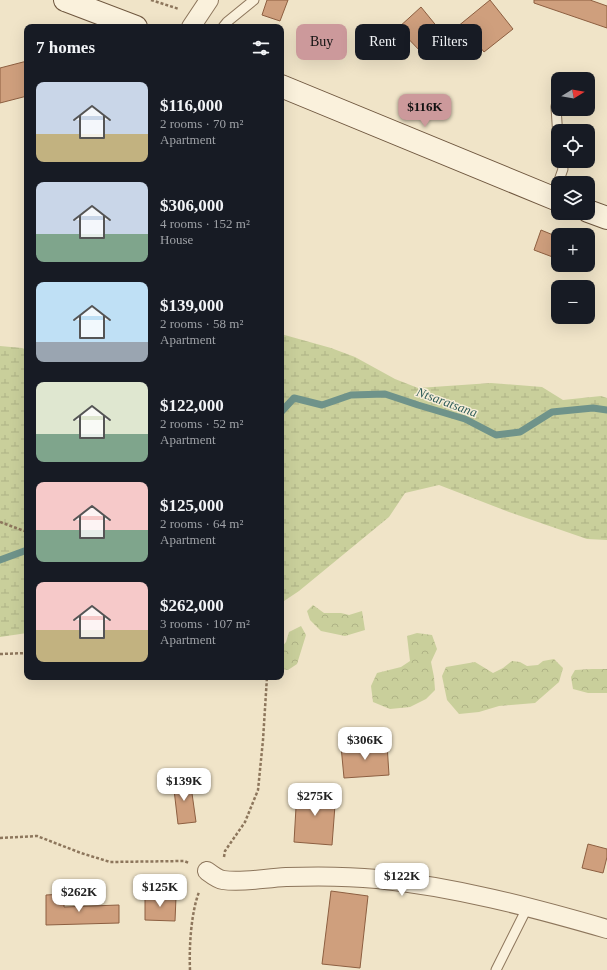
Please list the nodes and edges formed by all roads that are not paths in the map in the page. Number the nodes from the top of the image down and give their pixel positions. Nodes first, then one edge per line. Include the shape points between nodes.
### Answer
1 (65, 0) edge
2 (254, 0) edge
3 (128, 24) edge
4 (225, 24) edge
5 (284, 87) edge
6 (551, 189) edge
7 (595, 214) edge
8 (607, 218) edge
9 (214, 876) road end
10 (528, 906) junction
11 (607, 929) edge
12 (496, 970) edge

1 - 3 main road
2 - 4 lane
5 - 6 main road
7 - 8 main road
9 - 10 street via 252,880 326,876 376,879 428,885
10 - 11 street
10 - 12 lane

